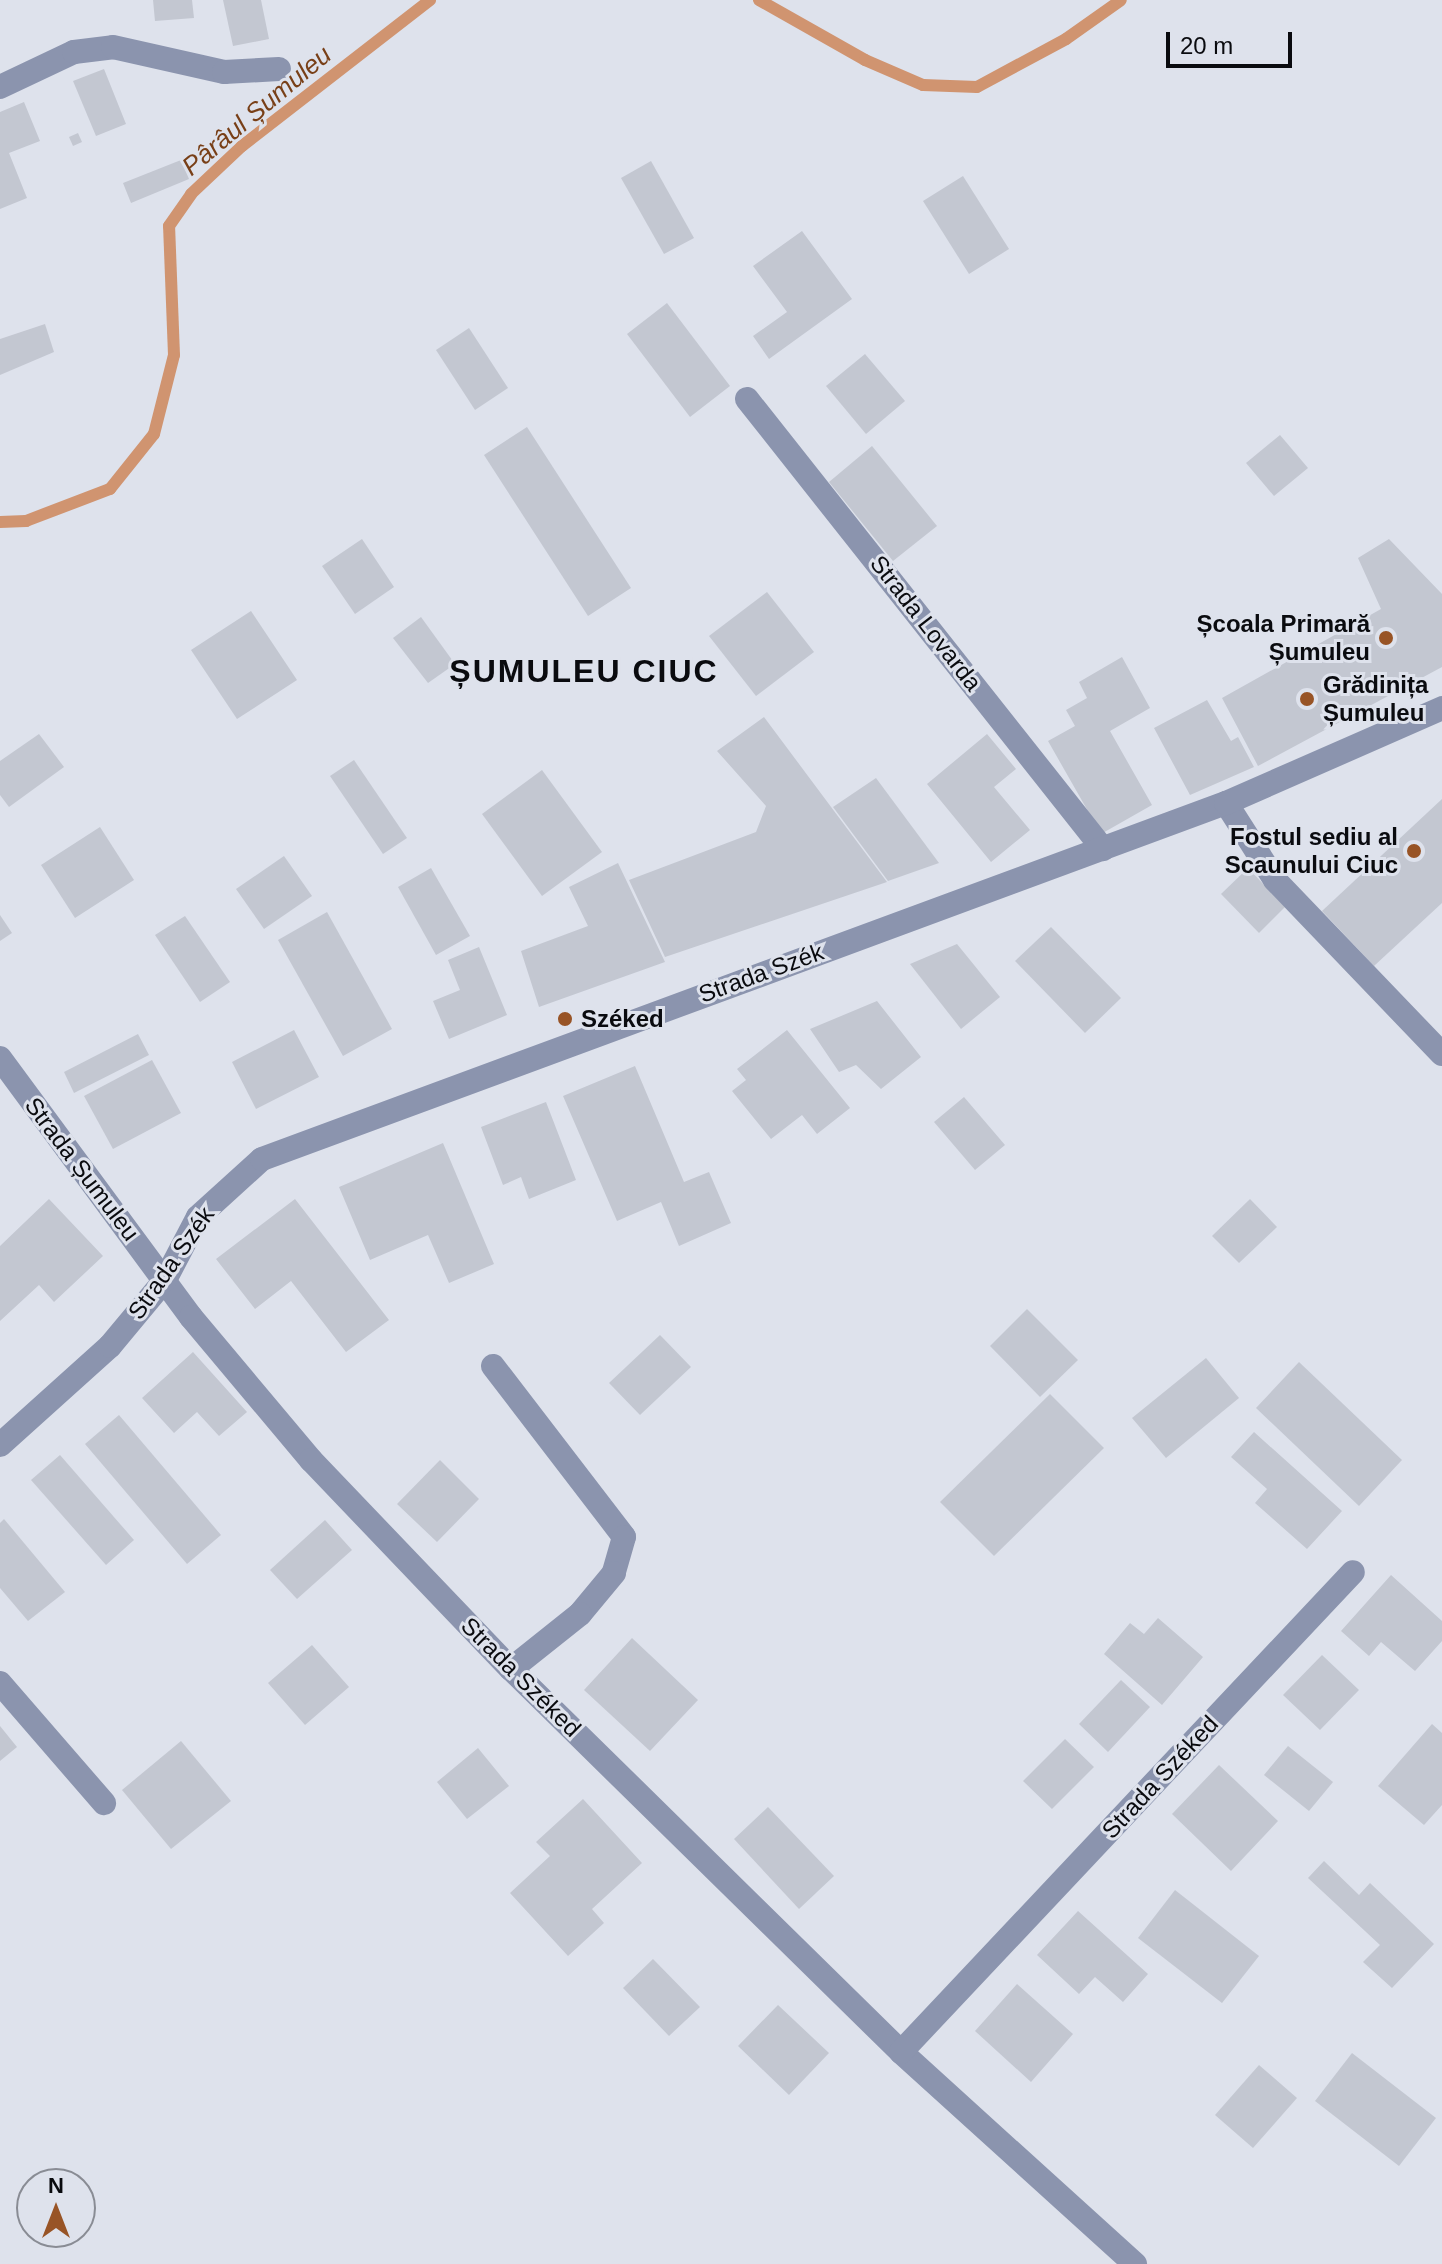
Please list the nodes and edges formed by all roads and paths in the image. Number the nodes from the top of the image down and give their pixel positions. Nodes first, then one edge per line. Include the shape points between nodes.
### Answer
1 (279, 69) dead end
2 (0, 87) edge
3 (747, 399) dead end
4 (1442, 708) edge
5 (1226, 803) junction
6 (1103, 849) junction
7 (1442, 1054) edge
8 (0, 1058) edge
9 (165, 1280) junction
10 (493, 1366) dead end
11 (0, 1445) edge
12 (1353, 1572) dead end
13 (511, 1669) junction
14 (0, 1683) edge
15 (104, 1803) dead end
16 (901, 2052) junction
17 (1135, 2264) edge

1 - 2 street via 224,72 113,47 74,52
3 - 6 street, Strada Lovarda
4 - 5 street, Strada Szék
5 - 6 street, Strada Szék
5 - 7 street via 1275,880
6 - 9 street, Strada Szék via 262,1159 198,1217
8 - 9 street, Strada Șumuleu
9 - 11 street, Strada Szék via 110,1346
9 - 13 street, Strada Széked via 311,1460
10 - 13 street via 624,1537 614,1573 580,1614
12 - 16 street, Strada Széked
13 - 16 street, Strada Széked
14 - 15 street
16 - 17 street, Strada Széked

